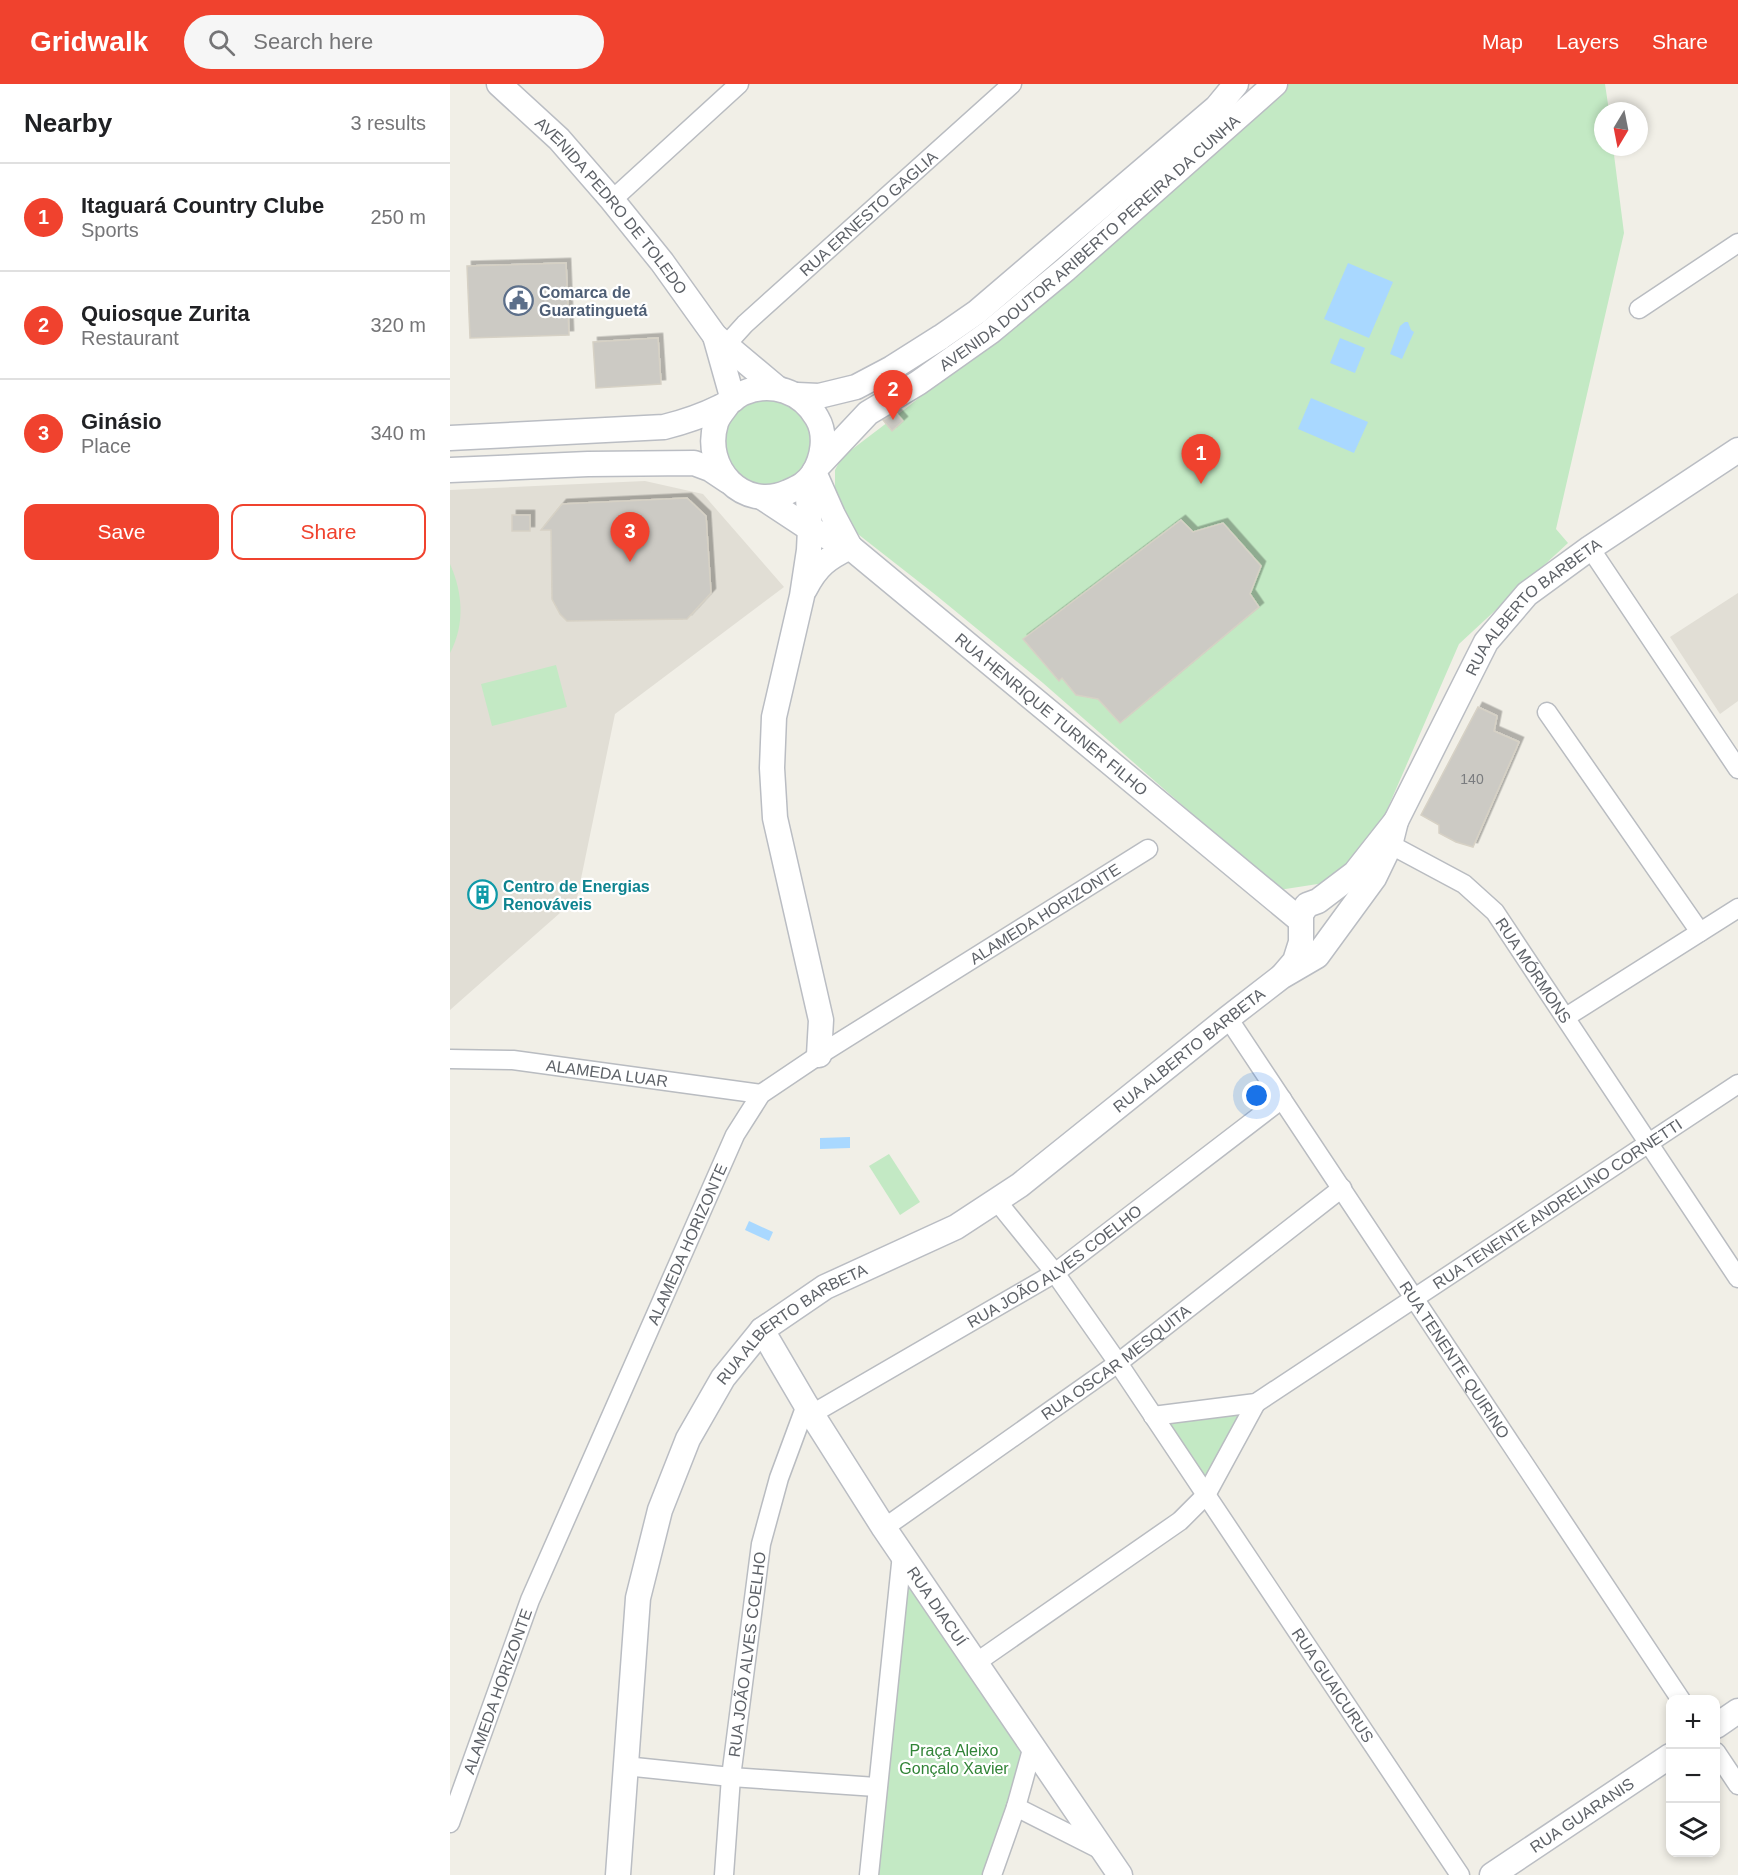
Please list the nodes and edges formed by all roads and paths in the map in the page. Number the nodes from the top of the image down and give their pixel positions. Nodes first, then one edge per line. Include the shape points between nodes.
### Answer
1 (499, 84) edge
2 (739, 84) edge
3 (1012, 84) edge
4 (1236, 84) edge
5 (1275, 84) edge
6 (612, 200) junction
7 (1738, 243) edge
8 (1639, 309) dead end
9 (721, 340) junction
10 (787, 392) junction
11 (730, 402) junction
12 (450, 438) edge
13 (1738, 450) edge
14 (450, 470) edge
15 (813, 473) junction
16 (731, 484) junction
17 (773, 504) junction
18 (810, 528) junction
19 (850, 547) junction
20 (1590, 548) junction
21 (802, 596) junction
22 (1547, 712) dead end
23 (1738, 768) edge
24 (1389, 835) junction
25 (1148, 849) dead end
26 (1253, 880) junction
27 (1317, 901) junction
28 (1738, 908) edge
29 (1300, 921) junction
30 (1336, 930) junction
31 (1700, 932) junction
32 (1281, 977) junction
33 (1566, 1017) junction
34 (1228, 1018) junction
35 (819, 1055) junction
36 (450, 1059) edge
37 (1738, 1084) edge
38 (761, 1094) junction
39 (1282, 1099) junction
40 (1649, 1143) junction
41 (1341, 1188) junction
42 (996, 1200) junction
43 (1054, 1273) junction
44 (1738, 1278) edge
45 (1414, 1298) junction
46 (762, 1330) junction
47 (1118, 1363) junction
48 (1256, 1403) junction
49 (809, 1409) junction
50 (1153, 1416) junction
51 (1206, 1495) junction
52 (884, 1528) junction
53 (902, 1554) junction
54 (976, 1662) junction
55 (1678, 1695) edge
56 (1738, 1711) edge
57 (1720, 1723) edge
58 (1033, 1746) junction
59 (1720, 1758) edge
60 (1666, 1759) edge
61 (625, 1766) junction
62 (731, 1777) junction
63 (1738, 1785) edge
64 (876, 1787) junction
65 (1016, 1807) junction
66 (450, 1823) edge
67 (1105, 1851) junction
68 (618, 1875) edge
69 (724, 1875) edge
70 (868, 1875) edge
71 (992, 1875) edge
72 (1120, 1875) edge
73 (1460, 1875) edge
74 (1492, 1875) edge

1 - 6 main road, AVENIDA PEDRO DE TOLEDO via 559,139
2 - 6 street
3 - 9 street, RUA ERNESTO GAGLIA via 745,324
4 - 10 main road, AVENIDA DOUTOR ARIBERTO PEREIRA DA CUNHA via 1217,108 977,312 941,337 856,387 819,396
5 - 15 main road, AVENIDA DOUTOR ARIBERTO PEREIRA DA CUNHA via 990,332 868,413
6 - 9 main road, AVENIDA PEDRO DE TOLEDO
7 - 8 street
9 - 10 main road, AVENIDA PEDRO DE TOLEDO
9 - 11 main road, AVENIDA PEDRO DE TOLEDO
10 - 11 main road via 755,388
10 - 15 main road via 812,409 820,422 824,445
11 - 12 main road via 664,427
11 - 16 main road via 716,422 712,446 716,464
13 - 20 main road, RUA ALBERTO BARBETA
14 - 16 main road via 694,463
15 - 17 main road via 777,497
15 - 18 main road
15 - 19 main road, RUA HENRIQUE TURNER FILHO
16 - 17 main road
17 - 18 main road, RUA HENRIQUE TURNER FILHO
17 - 21 main road via 790,528
18 - 19 main road, RUA HENRIQUE TURNER FILHO
18 - 21 main road
19 - 21 main road via 828,558 813,572
19 - 26 main road, RUA HENRIQUE TURNER FILHO
20 - 23 street
20 - 24 main road, RUA ALBERTO BARBETA via 1527,594 1486,642
21 - 35 main road via 774,717 772,768 775,818 821,1020
22 - 31 street
24 - 27 main road via 1355,873
24 - 30 main road via 1374,878
24 - 33 street, RUA MÓRMONS via 1464,884 1495,912
25 - 35 street, ALAMEDA HORIZONTE
26 - 27 main road
26 - 29 main road, RUA HENRIQUE TURNER FILHO
27 - 29 main road via 1307,905
27 - 30 main road via 1330,903 1337,910
28 - 31 street
29 - 30 main road via 1307,935 1320,939
29 - 32 main road via 1301,942 1295,961
30 - 32 main road via 1317,956
31 - 33 street
32 - 34 main road, RUA ALBERTO BARBETA
33 - 40 street, RUA MÓRMONS
34 - 39 street, RUA TENENTE QUIRINO
34 - 42 main road, RUA ALBERTO BARBETA via 1020,1185
35 - 38 street, ALAMEDA HORIZONTE
36 - 38 street, ALAMEDA LUAR via 513,1060
37 - 40 street, RUA TENENTE ANDRELINO CORNETTI
38 - 66 street, ALAMEDA HORIZONTE via 735,1135 530,1600
39 - 41 street, RUA TENENTE QUIRINO
39 - 43 street, RUA JOÃO ALVES COELHO
40 - 44 street, RUA MÓRMONS
40 - 45 street, RUA TENENTE ANDRELINO CORNETTI
41 - 45 street, RUA TENENTE QUIRINO
41 - 47 street, RUA OSCAR MESQUITA
42 - 43 street, RUA GUAICURUS
42 - 46 main road, RUA ALBERTO BARBETA via 956,1227 825,1287
43 - 47 street, RUA GUAICURUS
43 - 49 street, RUA JOÃO ALVES COELHO
45 - 48 street, RUA TENENTE ANDRELINO CORNETTI
45 - 55 street, RUA TENENTE QUIRINO
46 - 49 main road, RUA DIACUÍ
46 - 61 main road, RUA ALBERTO BARBETA via 723,1378 688,1439 660,1510 638,1598
47 - 50 street, RUA GUAICURUS
47 - 52 street, RUA OSCAR MESQUITA
48 - 50 street
48 - 51 street
49 - 52 main road, RUA DIACUÍ
49 - 62 street, RUA JOÃO ALVES COELHO via 779,1478 761,1544
50 - 51 street, RUA GUAICURUS
51 - 54 street via 1180,1521
51 - 73 street, RUA GUAICURUS
52 - 53 main road, RUA DIACUÍ
53 - 54 main road, RUA DIACUÍ
53 - 64 street
54 - 58 main road, RUA DIACUÍ
56 - 57 main road
58 - 65 street
58 - 67 main road, RUA DIACUÍ
59 - 63 street
60 - 74 main road, RUA GUARANIS
61 - 62 street
61 - 68 main road, RUA ALBERTO BARBETA
62 - 64 street
62 - 69 street, RUA JOÃO ALVES COELHO
64 - 70 street
65 - 67 street
65 - 71 street
67 - 72 main road, RUA DIACUÍ

